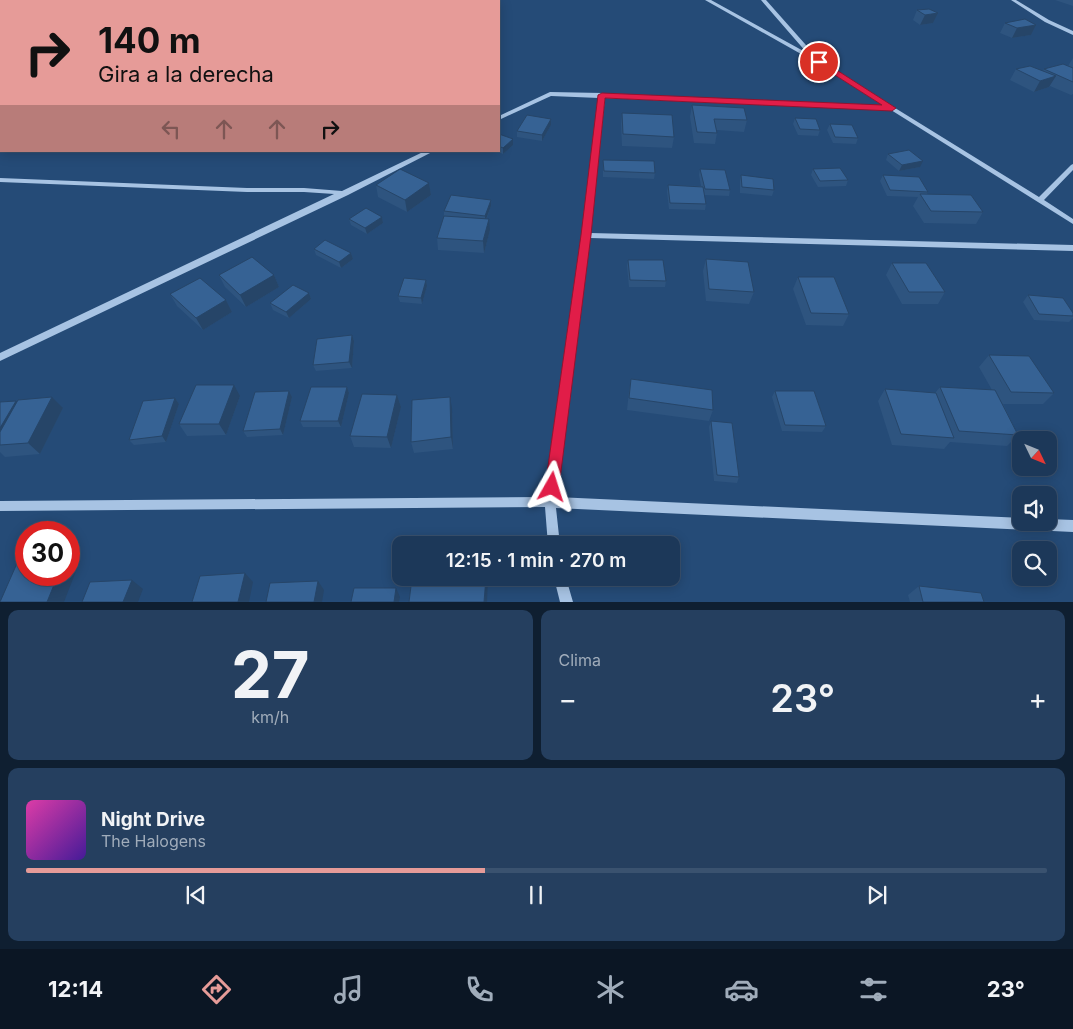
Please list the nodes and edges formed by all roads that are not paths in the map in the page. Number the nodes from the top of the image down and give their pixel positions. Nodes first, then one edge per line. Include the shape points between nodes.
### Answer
1 (707, 0) edge
2 (763, 0) edge
3 (1013, 0) edge
4 (1073, 33) edge
5 (819, 62) junction
6 (602, 95) junction
7 (892, 108) junction
8 (500, 118) edge
9 (429, 152) edge
10 (1073, 166) edge
11 (0, 180) edge
12 (345, 193) junction
13 (1040, 200) junction
14 (1073, 222) edge
15 (586, 235) junction
16 (1073, 248) edge
17 (0, 357) edge
18 (550, 502) junction
19 (0, 506) edge
20 (1073, 526) edge
21 (553, 536) edge
22 (562, 586) edge
23 (567, 602) edge

1 - 5 street
2 - 5 street
3 - 4 street
5 - 7 street
6 - 7 street
6 - 8 street via 550,94
6 - 15 street
7 - 13 street
9 - 12 street
10 - 13 street
11 - 12 street
12 - 17 street
13 - 14 street
15 - 16 street
15 - 18 street
18 - 19 street
18 - 20 street
18 - 21 street
22 - 23 street

